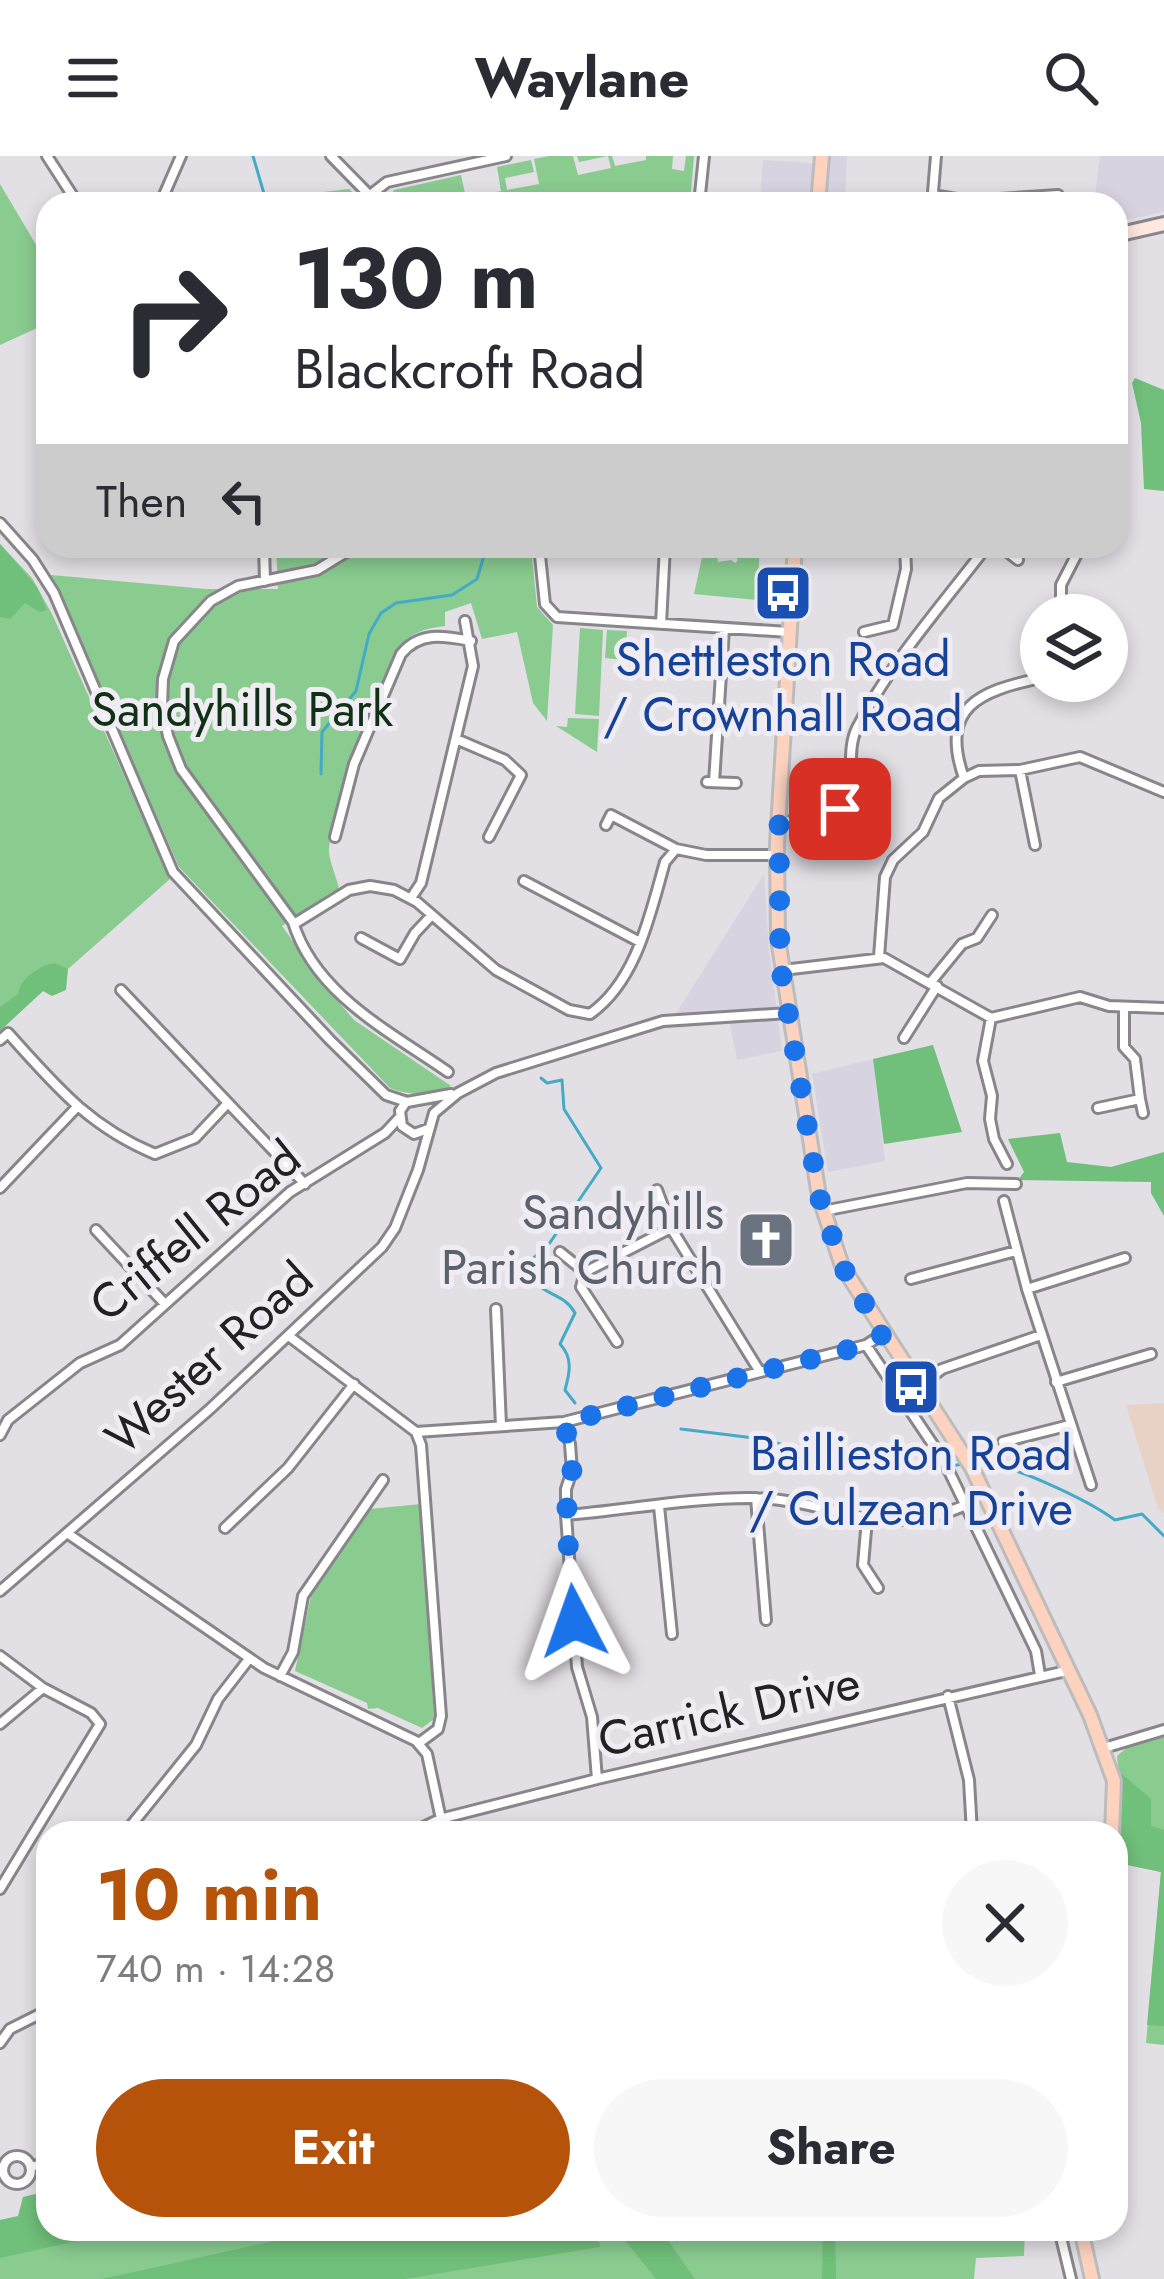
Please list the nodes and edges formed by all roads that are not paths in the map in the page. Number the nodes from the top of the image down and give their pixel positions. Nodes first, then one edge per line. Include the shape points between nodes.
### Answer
1 (47, 156) edge
2 (181, 156) edge
3 (331, 156) edge
4 (506, 156) edge
5 (704, 156) edge
6 (822, 156) edge
7 (937, 156) edge
8 (1035, 181) dead end
9 (70, 192) edge
10 (165, 192) edge
11 (365, 192) edge
12 (375, 192) edge
13 (700, 192) edge
14 (819, 192) edge
15 (934, 192) edge
16 (1036, 192) edge
17 (1164, 224) edge
18 (1128, 232) edge
19 (0, 523) edge
20 (264, 558) edge
21 (336, 558) edge
22 (540, 558) edge
23 (664, 558) edge
24 (794, 558) edge
25 (905, 558) edge
26 (978, 558) edge
27 (1015, 558) edge
28 (1075, 558) edge
29 (1018, 560) dead end
30 (265, 581) junction
31 (1061, 594) edge
32 (465, 621) dead end
33 (661, 624) junction
34 (724, 628) junction
35 (790, 632) junction
36 (865, 632) dead end
37 (471, 641) junction
38 (1020, 684) edge
39 (455, 740) junction
40 (1020, 770) junction
41 (964, 778) junction
42 (736, 783) dead end
43 (1164, 792) edge
44 (779, 821) junction
45 (606, 825) dead end
46 (335, 836) dead end
47 (489, 837) dead end
48 (1035, 844) dead end
49 (676, 849) junction
50 (777, 849) junction
51 (524, 881) dead end
52 (412, 898) junction
53 (992, 915) dead end
54 (431, 916) junction
55 (294, 924) junction
56 (361, 938) dead end
57 (640, 942) junction
58 (879, 957) junction
59 (781, 970) junction
60 (933, 985) junction
61 (121, 990) dead end
62 (1124, 1007) junction
63 (1164, 1008) edge
64 (789, 1013) junction
65 (991, 1018) junction
66 (904, 1038) dead end
67 (0, 1040) edge
68 (448, 1072) dead end
69 (458, 1093) junction
70 (393, 1098) junction
71 (1140, 1099) junction
72 (425, 1101) junction
73 (406, 1102) junction
74 (228, 1103) junction
75 (76, 1108) junction
76 (1098, 1108) dead end
77 (434, 1113) junction
78 (1143, 1113) dead end
79 (399, 1114) junction
80 (429, 1129) junction
81 (405, 1130) junction
82 (386, 1133) junction
83 (418, 1134) junction
84 (424, 1148) junction
85 (1007, 1164) dead end
86 (305, 1184) junction
87 (1016, 1184) dead end
88 (0, 1188) edge
89 (657, 1190) dead end
90 (1004, 1201) dead end
91 (823, 1211) junction
92 (670, 1228) junction
93 (96, 1230) dead end
94 (1016, 1251) junction
95 (560, 1252) dead end
96 (1125, 1258) dead end
97 (585, 1272) junction
98 (911, 1280) dead end
99 (1027, 1289) junction
100 (165, 1304) junction
101 (496, 1309) dead end
102 (883, 1334) junction
103 (1041, 1335) junction
104 (290, 1336) junction
105 (617, 1342) dead end
106 (866, 1345) junction
107 (1151, 1354) dead end
108 (760, 1372) junction
109 (1056, 1382) junction
110 (354, 1384) junction
111 (919, 1386) junction
112 (565, 1422) junction
113 (1070, 1425) junction
114 (501, 1426) junction
115 (416, 1432) junction
116 (0, 1435) edge
117 (1004, 1442) dead end
118 (382, 1480) dead end
119 (1090, 1485) dead end
120 (756, 1498) junction
121 (966, 1505) junction
122 (659, 1506) junction
123 (566, 1515) junction
124 (867, 1519) junction
125 (225, 1528) dead end
126 (67, 1533) junction
127 (878, 1588) dead end
128 (0, 1591) edge
129 (766, 1620) dead end
130 (672, 1634) dead end
131 (0, 1656) edge
132 (249, 1659) junction
133 (1066, 1671) junction
134 (1040, 1675) junction
135 (280, 1676) junction
136 (43, 1688) junction
137 (948, 1696) junction
138 (0, 1724) edge
139 (1164, 1730) edge
140 (419, 1743) junction
141 (1104, 1748) junction
142 (597, 1779) junction
143 (440, 1819) junction
144 (41, 1821) edge
145 (134, 1821) edge
146 (436, 1821) edge
147 (971, 1821) edge
148 (1114, 1821) edge
149 (36, 1830) edge
150 (0, 1889) edge
151 (36, 2016) edge
152 (0, 2044) edge
153 (36, 2166) edge
154 (31, 2168) dead end
155 (1062, 2241) edge
156 (1084, 2241) edge
157 (1071, 2279) edge
158 (1092, 2279) edge

1 - 9 street
2 - 10 street
3 - 11 street
4 - 12 street via 390,181
5 - 13 street
6 - 14 main road
7 - 15 street
8 - 16 street
17 - 18 main road
19 - 70 street via 54,593 173,872
20 - 30 street
21 - 30 street
22 - 33 street via 554,616
23 - 33 street
24 - 35 main road
25 - 36 street via 893,625
26 - 44 street via 860,724 840,809 822,821
27 - 29 street
28 - 31 street
30 - 55 street via 227,590 191,619 174,641 162,706 182,769
32 - 37 street
33 - 34 street
34 - 35 street
34 - 42 street via 711,782
35 - 44 main road
37 - 39 street
37 - 46 street via 422,638 401,653 354,764
38 - 41 street via 978,696 965,709 955,732
39 - 47 street via 521,775
39 - 52 street
40 - 41 street
40 - 43 street via 1080,757
40 - 48 street
41 - 58 street via 884,877
44 - 50 main road
45 - 49 street via 611,815
49 - 50 street
49 - 57 street
50 - 59 main road
51 - 57 street
52 - 54 street
52 - 55 street via 360,887
53 - 60 street
54 - 56 street via 400,959
54 - 57 street via 496,970 581,1014 606,1002
55 - 68 street via 324,980
58 - 59 street
58 - 60 street
59 - 64 main road
60 - 65 street
60 - 66 street
61 - 74 street
62 - 63 street
62 - 65 street via 1080,997
62 - 71 street via 1124,1047 1135,1059
64 - 69 street via 663,1021 496,1073
64 - 91 main road
65 - 85 street via 982,1061 994,1139
67 - 75 street via 8,1033
69 - 72 street
69 - 77 street
70 - 73 street
70 - 79 street
71 - 76 street
71 - 78 street
72 - 73 street
72 - 77 street
73 - 79 street
74 - 75 street via 195,1138 154,1154
74 - 86 street
75 - 88 street
77 - 80 street
79 - 81 street
79 - 82 street, Criffell Road
80 - 83 street
80 - 84 street, Wester Road
81 - 82 street, Criffell Road
81 - 83 street
82 - 86 street, Criffell Road
83 - 84 street
84 - 104 street, Wester Road via 387,1241
86 - 100 street, Criffell Road
87 - 91 street via 968,1184
89 - 92 street
90 - 94 street
91 - 102 main road via 842,1266
92 - 97 street
92 - 108 street
93 - 100 street
94 - 98 street
94 - 99 street
95 - 97 street
96 - 99 street
97 - 105 street via 581,1287
99 - 103 street
100 - 116 street, Criffell Road via 121,1345 80,1363 8,1420
101 - 114 street
102 - 106 street
102 - 111 main road
103 - 109 street
103 - 111 street via 942,1369
104 - 110 street
104 - 126 street, Wester Road
106 - 108 street
106 - 121 street
107 - 109 street
108 - 112 street
109 - 113 street
110 - 115 street
110 - 125 street via 288,1468
111 - 133 main road via 969,1463
112 - 114 street
112 - 123 street via 572,1471
113 - 117 street
113 - 119 street
114 - 115 street
115 - 140 street via 441,1716
118 - 135 street via 302,1596 293,1652
120 - 122 street
120 - 124 street
120 - 129 street
121 - 124 street via 925,1520
121 - 134 street
122 - 123 street
122 - 130 street
123 - 142 street via 577,1667
124 - 127 street via 863,1565
126 - 128 street, Wester Road
126 - 132 street
131 - 136 street
132 - 135 street
132 - 145 street via 196,1744
133 - 134 street, Carrick Drive
133 - 141 main road
134 - 137 street, Carrick Drive
135 - 140 street
136 - 138 street
136 - 144 street via 100,1724
137 - 142 street, Carrick Drive
137 - 147 street
139 - 141 street
140 - 143 street
141 - 148 main road
142 - 143 street, Carrick Drive
143 - 146 street, Carrick Drive
149 - 150 street
151 - 152 street
153 - 154 street
155 - 157 street
156 - 158 main road

